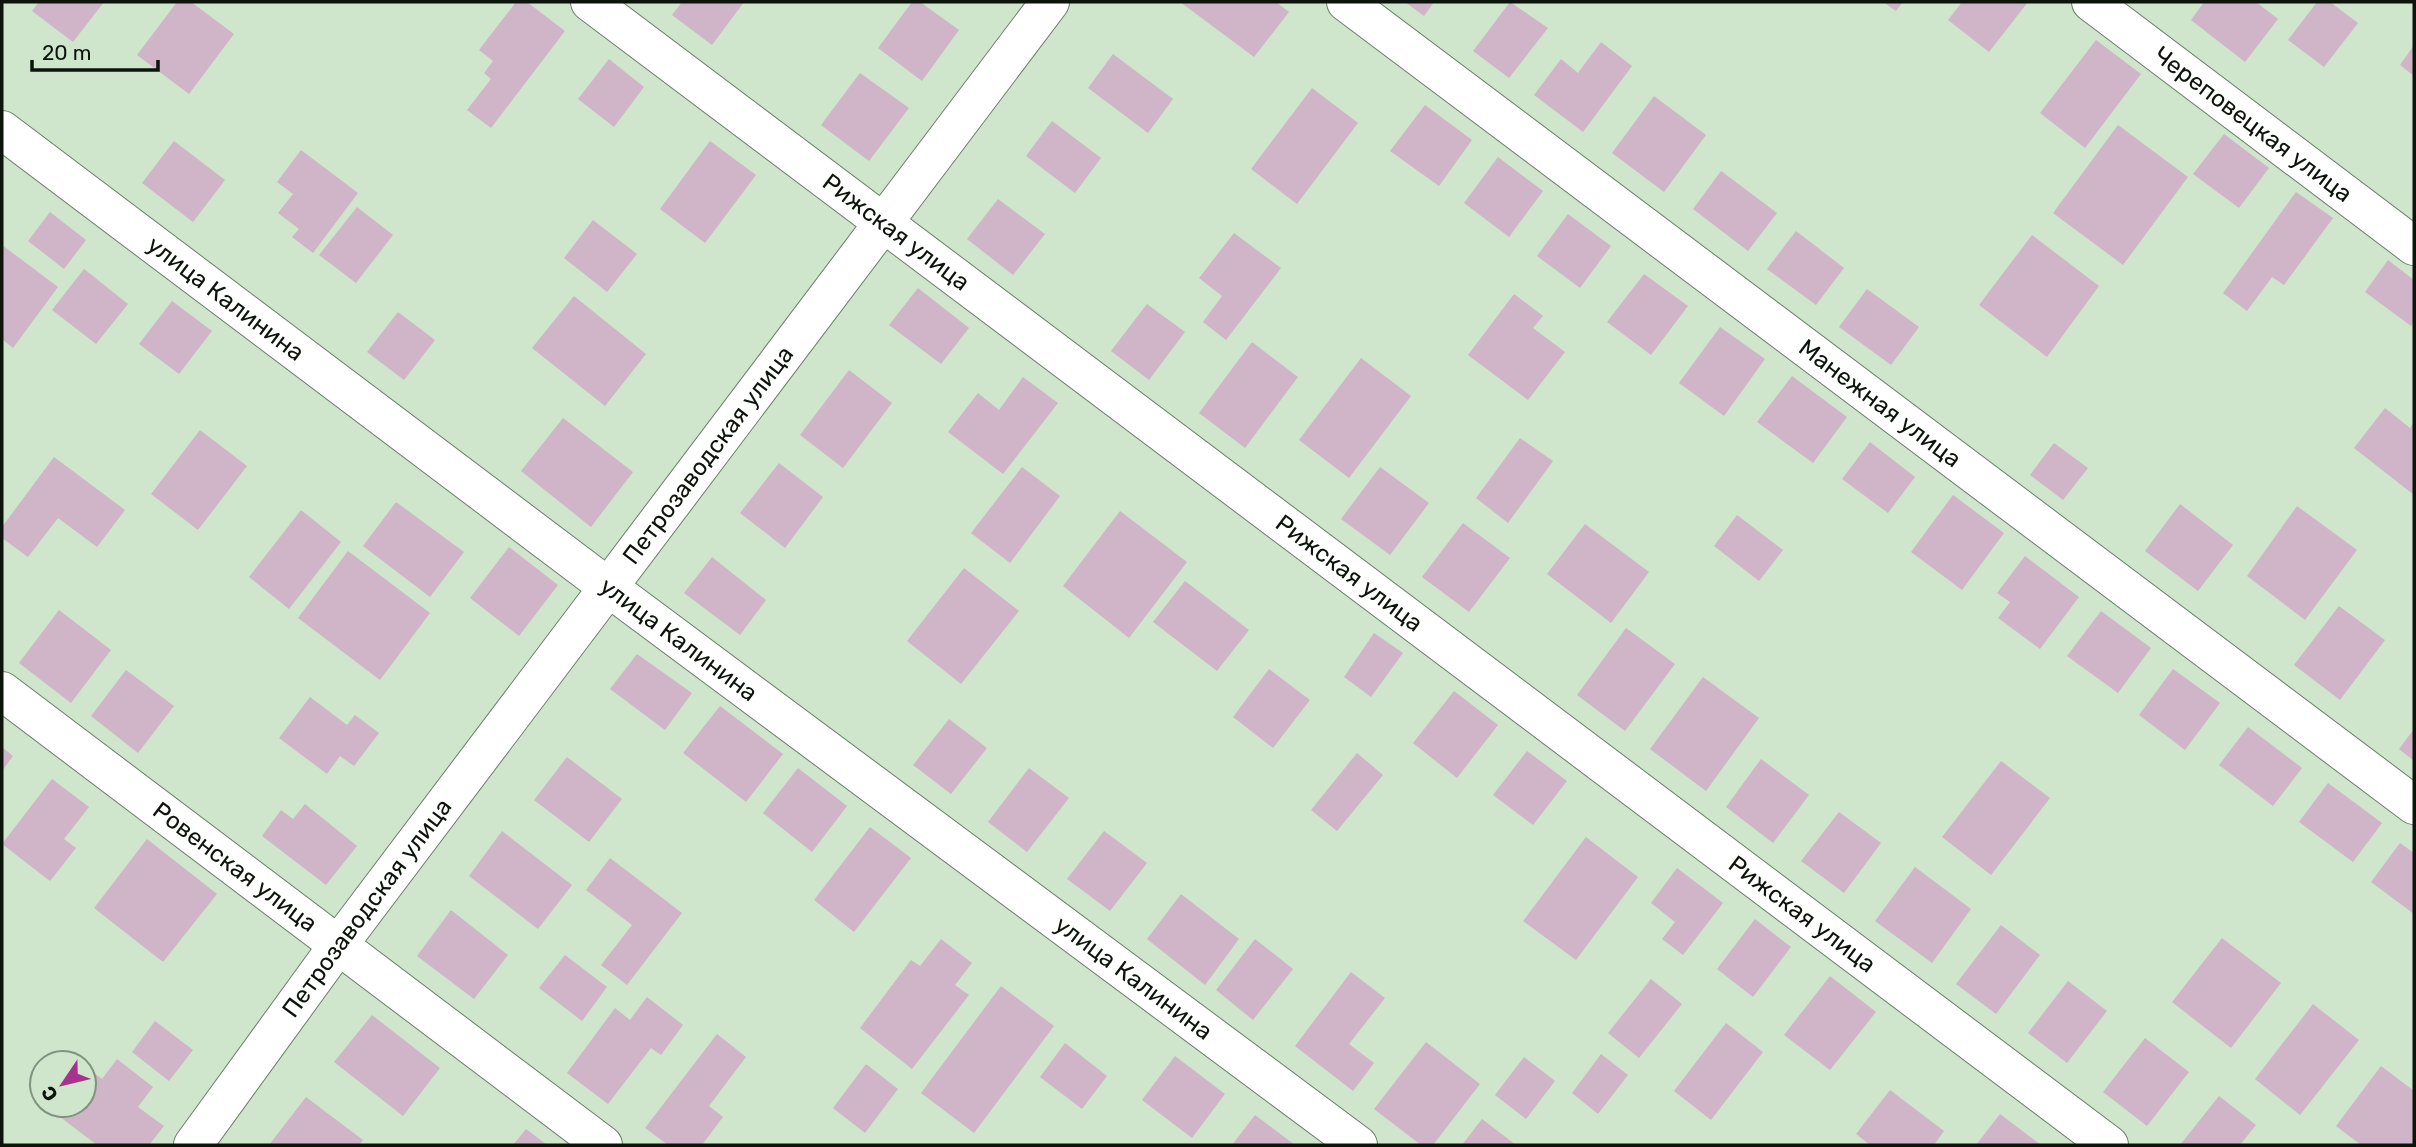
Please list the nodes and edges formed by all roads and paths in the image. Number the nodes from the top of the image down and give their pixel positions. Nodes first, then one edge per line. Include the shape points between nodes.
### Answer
1 (590, 2) edge
2 (1050, 2) edge
3 (1346, 2) edge
4 (2091, 2) edge
5 (2, 130) edge
6 (883, 222) junction
7 (2414, 246) edge
8 (608, 587) junction
9 (2, 691) edge
10 (2414, 805) edge
11 (339, 944) junction
12 (193, 1145) edge
13 (603, 1145) edge
14 (1358, 1145) edge
15 (2109, 1145) edge

1 - 6 street, Рижская улица
2 - 6 street, Петрозаводская улица
3 - 10 street, Манежная улица
4 - 7 street, Череповецкая улица
5 - 8 street, улица Калинина
6 - 8 street, Петрозаводская улица
6 - 15 street, Рижская улица
8 - 11 street, Петрозаводская улица
8 - 14 street, улица Калинина
9 - 11 street, Ровенская улица
11 - 12 street, Петрозаводская улица
11 - 13 street, Ровенская улица

